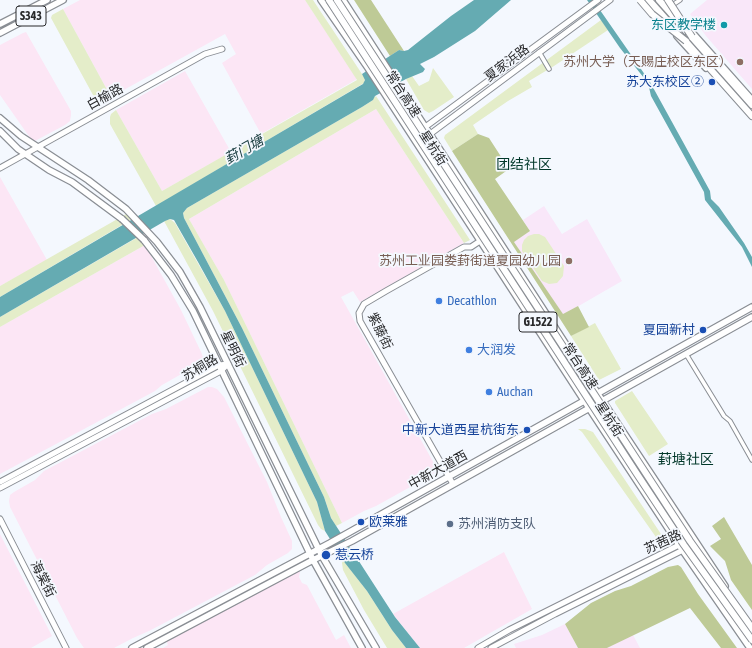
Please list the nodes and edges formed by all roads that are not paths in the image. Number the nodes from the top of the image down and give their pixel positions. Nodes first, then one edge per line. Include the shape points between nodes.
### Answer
1 (47, 0) edge
2 (63, 0) edge
3 (321, 0) edge
4 (329, 0) edge
5 (337, 0) edge
6 (343, 0) edge
7 (610, 0) edge
8 (640, 0) edge
9 (645, 0) edge
10 (649, 0) edge
11 (659, 0) edge
12 (664, 0) edge
13 (668, 0) edge
14 (680, 0) edge
15 (597, 1) edge
16 (670, 7) junction
17 (0, 24) edge
18 (0, 33) edge
19 (692, 37) junction
20 (686, 42) junction
21 (222, 49) dead end
22 (539, 52) junction
23 (549, 69) dead end
24 (499, 73) junction
25 (504, 79) junction
26 (752, 100) edge
27 (752, 105) edge
28 (0, 118) edge
29 (752, 119) edge
30 (425, 127) junction
31 (0, 131) edge
32 (430, 134) junction
33 (412, 137) junction
34 (417, 144) junction
35 (37, 148) junction
36 (26, 154) junction
37 (0, 168) edge
38 (480, 241) junction
39 (752, 307) edge
40 (752, 316) edge
41 (550, 348) junction
42 (686, 354) junction
43 (228, 364) junction
44 (220, 368) junction
45 (598, 394) junction
46 (592, 397) junction
47 (603, 400) junction
48 (584, 401) junction
49 (596, 404) junction
50 (589, 408) junction
51 (752, 460) edge
52 (644, 462) junction
53 (449, 477) junction
54 (0, 482) edge
55 (453, 484) junction
56 (0, 488) edge
57 (0, 519) edge
58 (695, 541) junction
59 (679, 545) junction
60 (318, 550) junction
61 (683, 550) junction
62 (322, 556) junction
63 (311, 557) junction
64 (752, 625) edge
65 (752, 628) edge
66 (752, 640) edge
67 (66, 648) edge
68 (132, 648) edge
69 (147, 648) edge
70 (362, 648) edge
71 (376, 648) edge
72 (478, 648) edge
73 (491, 648) edge
74 (750, 648) edge

1 - 17 main road, S343
2 - 18 main road, S343
3 - 33 main road, 星杭街
4 - 66 highway, 常台高速 / G1522, bridge via 637,474
5 - 65 highway, 常台高速 / G1522, bridge via 690,541
6 - 30 main road, 星杭街
7 - 22 main road, 夏家浜路
8 - 20 highway, bridge via 652,14
9 - 29 main road
10 - 20 highway, bridge
11 - 19 highway, bridge
12 - 16 main road
13 - 19 highway, bridge
14 - 16 street
15 - 24 main road, 夏家浜路
16 - 26 main road
19 - 27 highway
20 - 29 highway
21 - 35 main road, 白榆路 via 205,54
22 - 23 street
22 - 25 main road, 夏家浜路
24 - 25 main road
24 - 30 main road, 夏家浜路
25 - 32 main road, 夏家浜路
28 - 35 main road, 星明街
30 - 32 main road, 星杭街
30 - 33 main road, 夏家浜路
31 - 36 main road, 星明街
32 - 34 main road, 夏家浜路
32 - 45 main road, 星杭街
33 - 34 main road, 星杭街
34 - 38 main road, 星杭街
35 - 36 main road, 白榆路
35 - 43 main road, 星明街 via 88,180 130,214 151,236 192,291
36 - 37 main road, 白榆路
36 - 44 main road, 星明街, bridge via 72,182 122,219 144,240 172,275
38 - 41 main road, 星杭街
38 - 53 main road, 紫藤街 via 471,247 464,247 364,304 359,313 360,321
39 - 45 main road, 中新大道西
40 - 42 main road, 中新大道西
41 - 46 main road via 564,355
41 - 48 main road, 星杭街
42 - 47 main road, 中新大道西
42 - 51 street
43 - 44 main road, 苏桐路
43 - 60 main road, 星明街
44 - 54 main road, 苏桐路
44 - 56 main road, 苏桐路
44 - 63 main road, 星明街
45 - 46 main road, 中新大道西
45 - 47 main road, 星杭街
46 - 47 main road
46 - 48 main road, 中新大道西
47 - 49 main road, 中新大道西
47 - 52 main road, 星杭街
48 - 49 main road
48 - 50 main road, 星杭街
48 - 53 main road, 中新大道西
49 - 50 main road, 中新大道西
49 - 52 main road via 632,459
50 - 55 main road, 中新大道西
50 - 59 main road, 星杭街
52 - 58 main road, 星杭街
53 - 55 main road, 紫藤街
53 - 60 main road, 中新大道西
55 - 62 main road, 中新大道西
57 - 67 main road, 海棠街
58 - 59 main road, 苏茜路
58 - 61 main road, 苏茜路
58 - 64 main road, 星杭街
59 - 61 main road, 星杭街
59 - 72 main road, 苏茜路
60 - 62 main road, 星明街
60 - 63 main road, 中新大道西
61 - 73 main road, 苏茜路
61 - 74 main road, 星杭街
62 - 63 main road, 中新大道西
62 - 71 main road, 星明街
63 - 68 main road, 中新大道西
63 - 69 main road, 中新大道西
63 - 70 main road, 星明街

